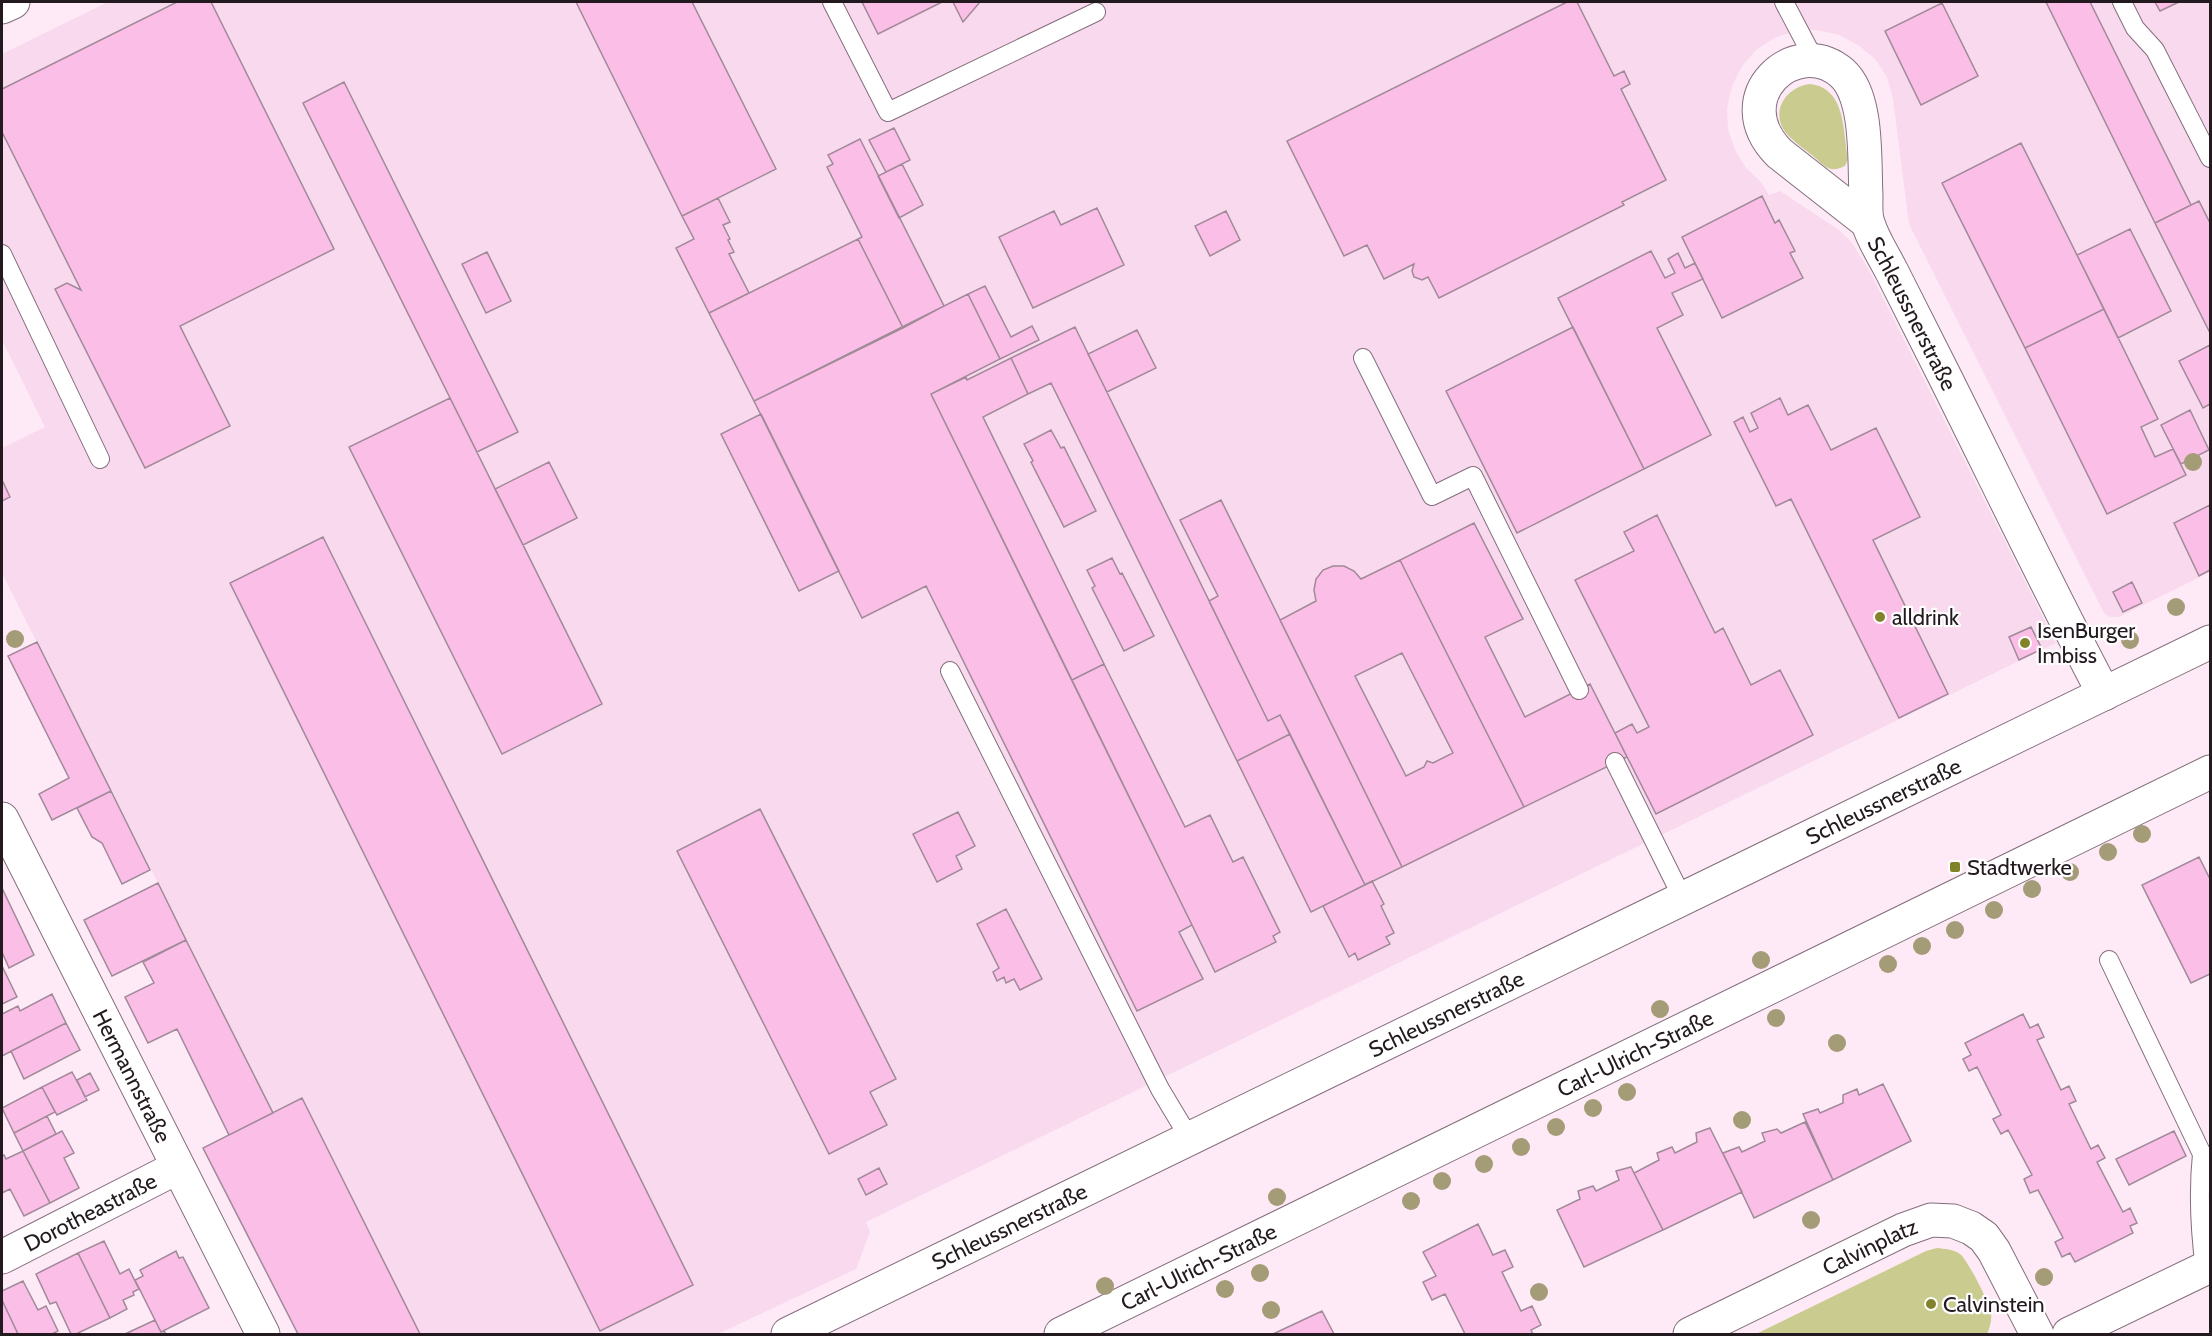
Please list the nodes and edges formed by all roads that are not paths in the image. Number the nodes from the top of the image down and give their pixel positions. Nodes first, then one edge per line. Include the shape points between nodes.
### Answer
1 (13, 2) edge
2 (832, 2) edge
3 (1784, 2) edge
4 (2122, 2) edge
5 (2, 7) edge
6 (1096, 12) dead end
7 (1815, 61) junction
8 (2211, 158) edge
9 (1867, 222) junction
10 (2, 254) edge
11 (1363, 358) dead end
12 (100, 459) dead end
13 (2211, 642) edge
14 (950, 671) dead end
15 (1579, 690) dead end
16 (2104, 694) junction
17 (1615, 762) dead end
18 (2211, 772) edge
19 (2, 819) edge
20 (10, 854) edge
21 (1683, 899) junction
22 (2109, 960) dead end
23 (1190, 1139) junction
24 (178, 1167) junction
25 (2, 1257) edge
26 (2208, 1267) edge
27 (262, 1335) edge
28 (788, 1335) edge
29 (1061, 1335) edge
30 (1690, 1335) edge
31 (2037, 1335) edge
32 (2069, 1335) edge

1 - 5 street
2 - 6 lane via 888,112
3 - 7 lane
4 - 8 lane via 2135,28 2155,50
7 - 9 street, Schleussnerstraße via 1843,74 1858,103
7 - 9 street, Schleussnerstraße via 1782,69 1766,84 1760,97 1763,130 1779,153
9 - 16 street, Schleussnerstraße
10 - 12 lane
11 - 15 lane via 1432,496 1473,476
13 - 16 street, Schleussnerstraße
14 - 23 lane via 1160,1089
16 - 21 street, Schleussnerstraße
17 - 21 lane
18 - 29 street, Carl-Ulrich-Straße
19 - 20 street, Hermannstraße
20 - 24 street, Hermannstraße
21 - 23 street, Schleussnerstraße
22 - 26 lane via 2202,1154 2201,1232
23 - 28 street, Schleussnerstraße
24 - 25 street, Dorotheastraße
24 - 27 street, Hermannstraße
26 - 32 street
30 - 31 street, Calvinplatz via 1903,1230 1931,1220 1953,1221 1984,1237

